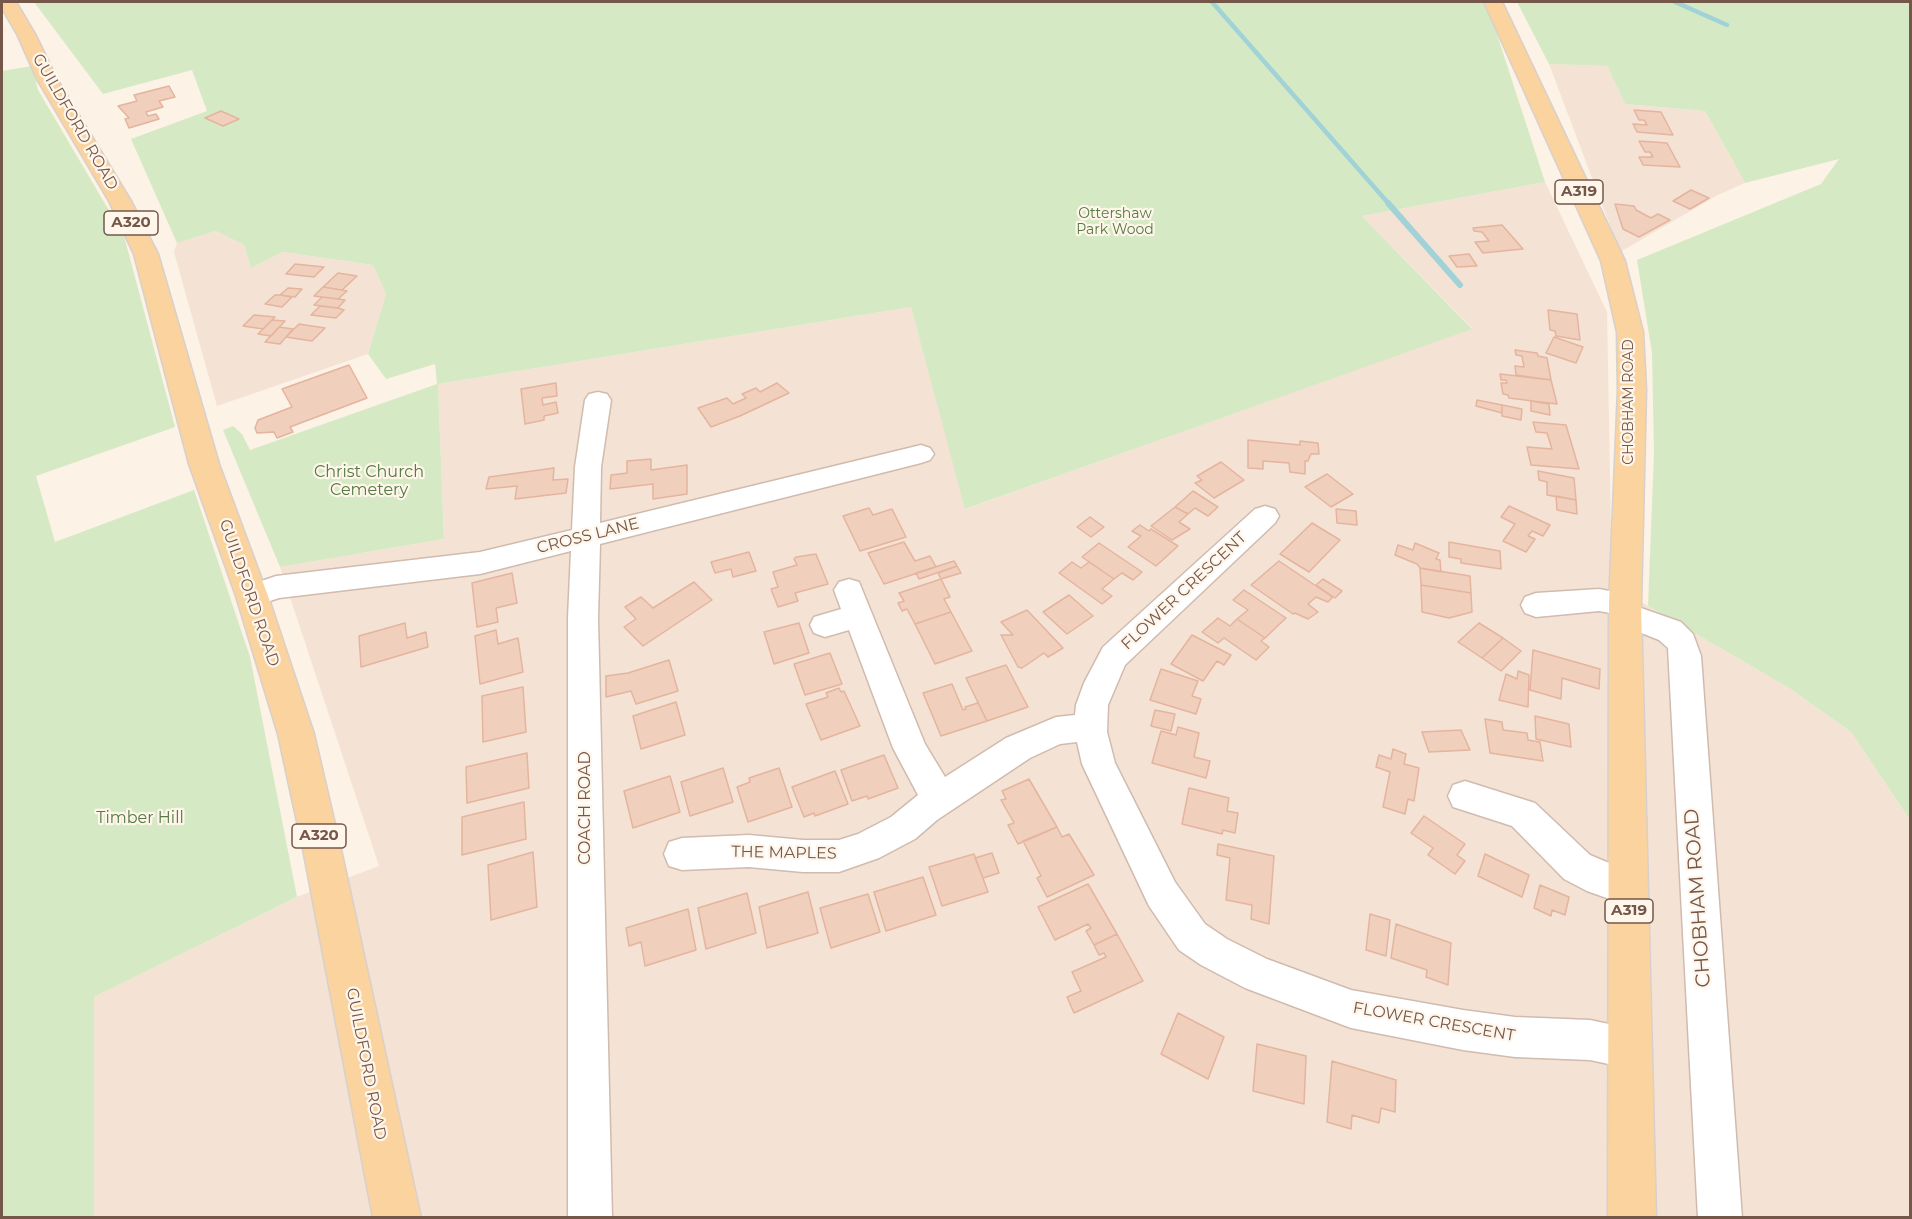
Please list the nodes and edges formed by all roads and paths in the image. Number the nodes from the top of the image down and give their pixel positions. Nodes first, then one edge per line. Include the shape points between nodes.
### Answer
1 (7, 2) edge
2 (1493, 2) edge
3 (598, 400) dead end
4 (921, 454) dead end
5 (1264, 509) dead end
6 (586, 537) junction
7 (252, 596) junction
8 (1536, 605) dead end
9 (1625, 609) junction
10 (825, 625) dead end
11 (1090, 727) junction
12 (1465, 796) dead end
13 (943, 797) junction
14 (682, 854) dead end
15 (1629, 889) junction
16 (1632, 1049) junction
17 (397, 1218) edge
18 (590, 1218) edge
19 (1632, 1218) edge
20 (1719, 1218) edge

1 - 7 main road, GUILDFORD ROAD / A320 via 46,79 120,201 146,254 204,464
2 - 9 main road, CHOBHAM ROAD / A319 via 1612,261 1630,332 1632,390
3 - 6 street, COACH ROAD via 588,467
4 - 6 street, CROSS LANE
5 - 11 street, FLOWER CRESCENT via 1114,656 1092,705
6 - 7 street, CROSS LANE via 480,563 276,587
6 - 18 street, COACH ROAD
7 - 17 main road, GUILDFORD ROAD / A320 via 296,734
8 - 9 street via 1599,600
9 - 15 main road, CHOBHAM ROAD / A319
9 - 20 street, CHOBHAM ROAD via 1670,631 1682,643 1685,656
10 - 13 street via 854,603 910,748 929,784
11 - 13 street, THE MAPLES via 1056,731 1018,748
11 - 16 street, FLOWER CRESCENT via 1099,764 1162,894 1192,937 1214,952 1258,975 1351,1009 1463,1030 1590,1040
12 - 15 street via 1523,814 1577,867
13 - 14 street, THE MAPLES via 903,828 867,847 838,856
15 - 16 main road, CHOBHAM ROAD / A319
16 - 19 main road, CHOBHAM ROAD / A319

